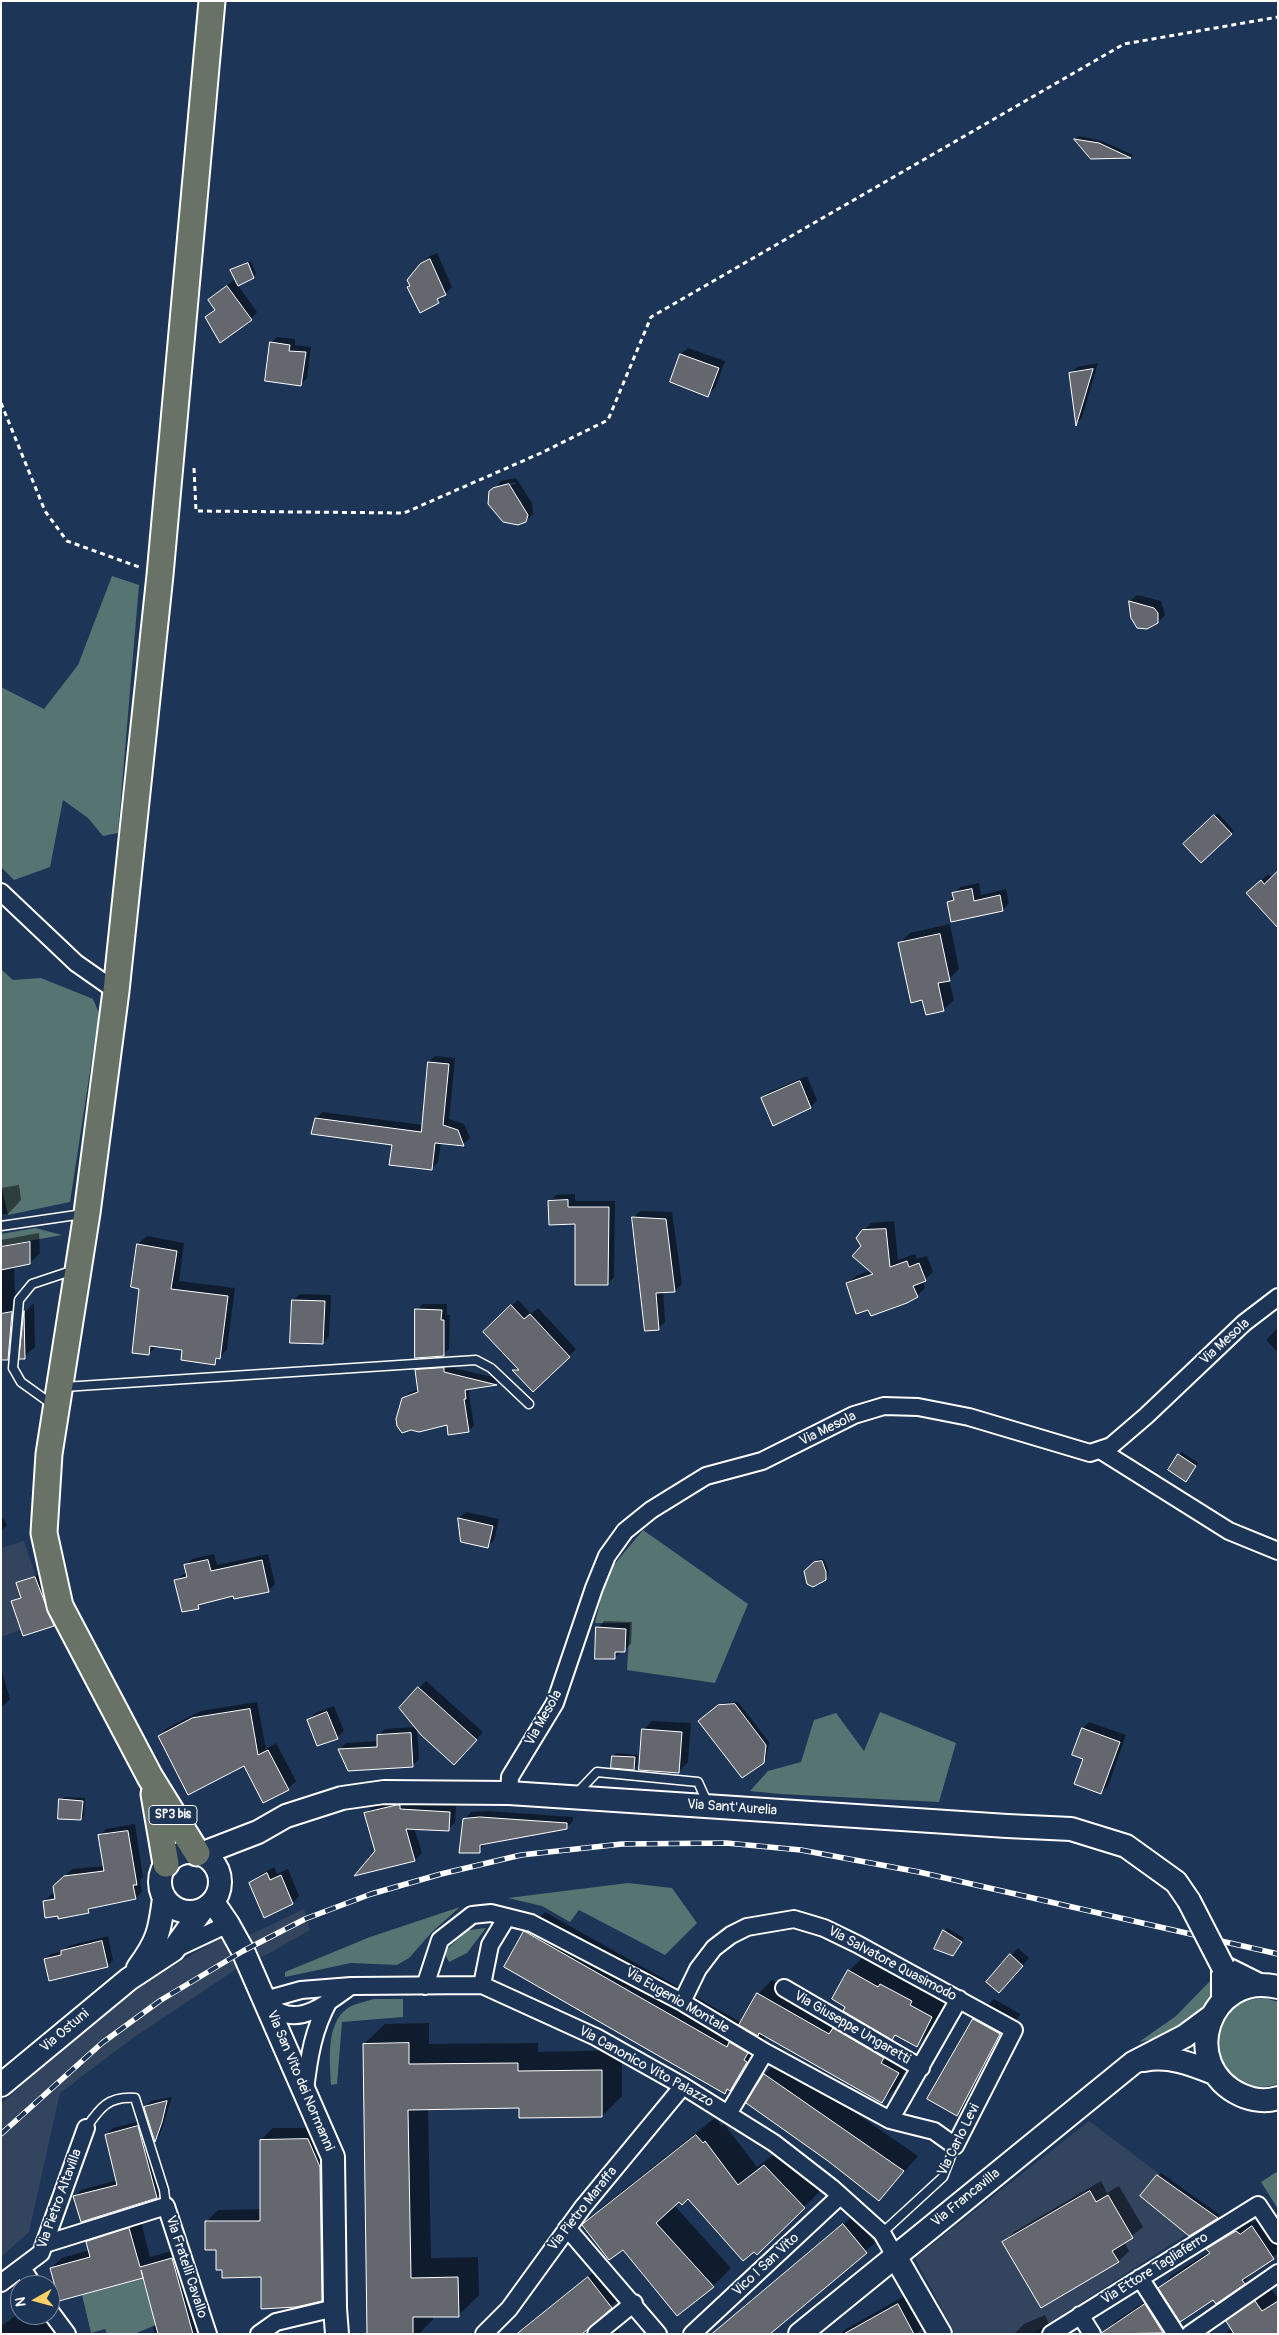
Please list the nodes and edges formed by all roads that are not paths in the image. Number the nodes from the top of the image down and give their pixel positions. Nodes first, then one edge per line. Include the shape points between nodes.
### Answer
1 (212, 1) edge
2 (1, 892) edge
3 (116, 991) junction
4 (87, 1213) junction
5 (1, 1226) edge
6 (78, 1269) junction
7 (1278, 1297) edge
8 (58, 1397) junction
9 (530, 1404) dead end
10 (1100, 1450) junction
11 (1278, 1551) edge
12 (150, 1777) junction
13 (509, 1793) junction
14 (258, 1832) junction
15 (199, 1853) junction
16 (166, 1864) junction
17 (220, 1876) junction
18 (164, 1898) junction
19 (207, 1906) junction
20 (507, 1917) junction
21 (228, 1924) junction
22 (173, 1950) junction
23 (1223, 1967) junction
24 (129, 1978) junction
25 (482, 1985) junction
26 (351, 1986) junction
27 (424, 1986) junction
28 (1268, 1986) edge
29 (784, 1988) dead end
30 (959, 1998) junction
31 (264, 2000) junction
32 (330, 2000) junction
33 (682, 2002) junction
34 (1218, 2009) junction
35 (1014, 2030) joint
36 (764, 2052) junction
37 (1133, 2063) junction
38 (921, 2068) junction
39 (1214, 2072) junction
40 (1, 2085) edge
41 (683, 2086) junction
42 (305, 2090) junction
43 (1271, 2101) edge
44 (728, 2114) junction
45 (890, 2120) junction
46 (86, 2128) joint
47 (955, 2146) junction
48 (840, 2196) junction
49 (166, 2206) junction
50 (567, 2228) junction
51 (882, 2233) junction
52 (1278, 2235) edge
53 (45, 2244) junction
54 (895, 2256) junction
55 (22, 2268) junction
56 (1278, 2273) edge
57 (27, 2275) edge
58 (1140, 2278) junction
59 (1, 2282) edge
60 (634, 2304) junction
61 (335, 2308) junction
62 (1080, 2316) junction
63 (208, 2334) edge
64 (259, 2334) edge
65 (337, 2334) edge
66 (484, 2334) edge
67 (596, 2334) edge
68 (658, 2334) edge
69 (692, 2334) edge
70 (800, 2334) edge
71 (940, 2334) edge
72 (1051, 2334) edge
73 (1092, 2334) edge
74 (1176, 2334) edge
75 (1190, 2334) edge

1 - 3 main road via 160,576
2 - 3 street via 76,963
3 - 4 main road
4 - 5 lane
4 - 6 main road
6 - 8 main road
6 - 8 lane via 32,1284 19,1300 13,1368 21,1382
7 - 10 street, Via Mesola via 1244,1324 1146,1416 1111,1446
8 - 9 lane via 476,1360 491,1368
8 - 12 main road, SP3 bis via 49,1454 44,1533 53,1582 60,1606
10 - 11 street via 1229,1531
10 - 13 street, Via Mesola via 1090,1453 969,1417 918,1407 884,1406 854,1415 762,1461 706,1476 651,1510 625,1531 607,1556 555,1703 510,1777
12 - 15 main road, SP3 bis
12 - 16 main road, SP3 bis
13 - 14 main road, Via Sant'Aurelia via 416,1791 342,1798 286,1816
13 - 23 main road, Via Sant'Aurelia, bridge via 1071,1829 1126,1846 1176,1882
14 - 15 main road
14 - 17 main road via 233,1856
15 - 16 main road via 183,1852
15 - 17 main road via 216,1867
16 - 18 main road via 160,1880
17 - 19 main road via 219,1890
18 - 19 main road via 174,1908 188,1913
18 - 24 main road via 160,1932 151,1951
19 - 21 main road, Via San Vito dei Normanni
19 - 22 main road
20 - 25 street via 490,1945
20 - 27 street, Via Eugenio Montale via 491,1913 472,1914 440,1940
20 - 33 street, Via Eugenio Montale via 531,1923
21 - 22 street
21 - 31 main road, Via San Vito dei Normanni
22 - 24 main road
23 - 28 main road
23 - 34 main road
24 - 40 main road, Via Ostuni
25 - 27 street, Via Canonico Vito Palazzo
25 - 41 street, Via Canonico Vito Palazzo via 596,2037
26 - 27 street, Via Canonico Vito Palazzo
26 - 31 street, Via Canonico Vito Palazzo via 301,1990
26 - 32 street
28 - 34 main road via 1234,1993
29 - 38 street, Via Giuseppe Ungaretti
30 - 33 street, Via Salvatore Quasimodo via 824,1928 794,1919 747,1927 731,1935 714,1948 698,1969
30 - 35 street, Via Salvatore Quasimodo
30 - 38 street
31 - 32 street via 280,2012 294,2015 309,2013
31 - 42 main road, Via San Vito dei Normanni
32 - 42 street via 310,2048
33 - 36 street, Via Eugenio Montale
34 - 37 main road, Via Francavilla via 1185,2036
34 - 39 main road via 1207,2030 1206,2045
35 - 47 street, Via Carlo Levi
36 - 44 street
36 - 45 street, Via Eugenio Montale
37 - 39 main road via 1155,2058 1181,2061
37 - 54 main road, Via Francavilla
38 - 45 street
39 - 43 main road via 1233,2092
41 - 44 street, Via Canonico Vito Palazzo
41 - 50 street, Via Pietro Maraffa
42 - 61 main road, Via San Vito dei Normanni via 333,2157
44 - 48 street, Via Canonico Vito Palazzo via 774,2143
45 - 47 street, Via Eugenio Montale via 934,2131
46 - 49 lane via 102,2106 121,2097 135,2098
46 - 53 street, Via Pietro Altavilla
47 - 51 lane, Via Carlo Levi via 943,2177
48 - 51 street, Via Canonico Vito Palazzo
48 - 69 street, Vico I San Vito
49 - 53 street, Via Fratelli Cavallo
49 - 63 street, Via Fratelli Cavallo
50 - 60 street
50 - 66 street, Via Pietro Maraffa via 509,2309
51 - 54 street, Via Canonico Vito Palazzo
52 - 58 street, Via Ettore Tagliaferro via 1258,2205
53 - 55 street, Via Pietro Altavilla via 42,2253
54 - 70 main road, Via Francavilla
54 - 71 main road
55 - 57 street
55 - 59 street, Via Pietro Altavilla
56 - 75 street
58 - 62 street, Via Ettore Tagliaferro
58 - 74 street
60 - 67 street
60 - 68 street
61 - 64 street via 276,2322
61 - 65 main road, Via San Vito dei Normanni
62 - 72 street, Via Ettore Tagliaferro
62 - 73 street

